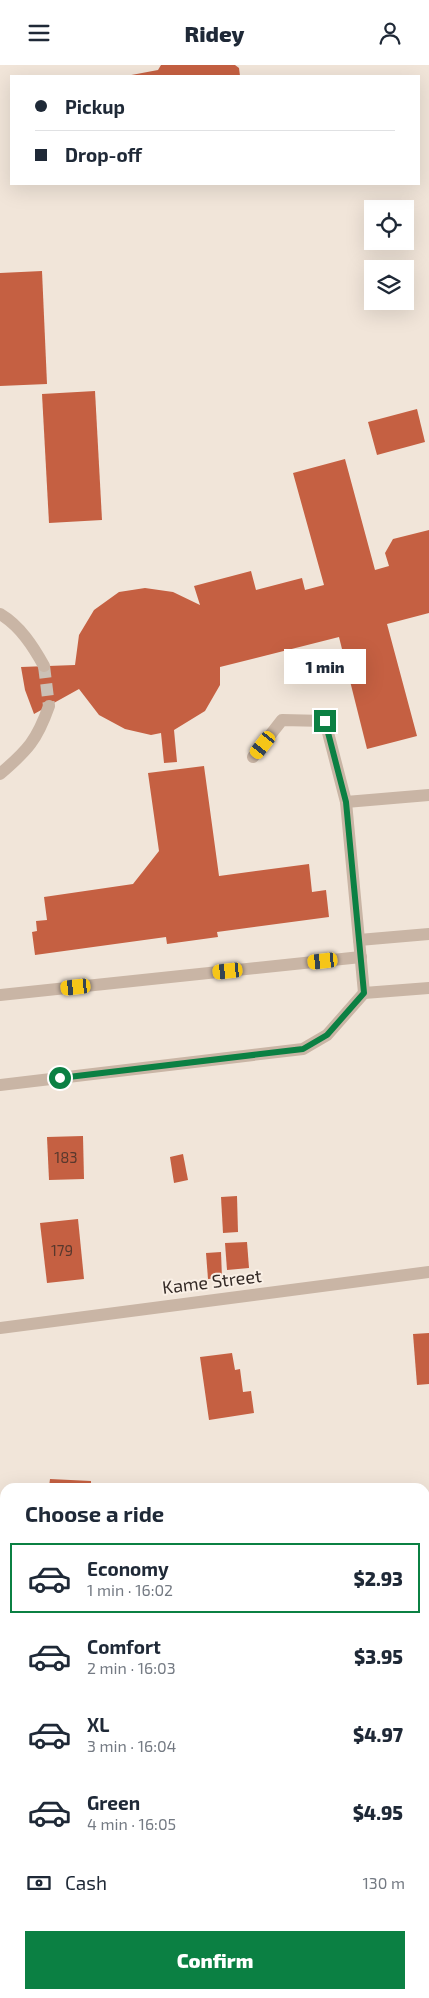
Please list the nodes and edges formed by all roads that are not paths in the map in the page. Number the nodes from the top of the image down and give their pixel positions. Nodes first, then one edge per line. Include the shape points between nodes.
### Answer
1 (0, 614) edge
2 (44, 666) tunnel mouth
3 (49, 706) tunnel mouth
4 (253, 757) dead end
5 (0, 773) edge
6 (429, 795) edge
7 (346, 802) junction
8 (429, 934) edge
9 (359, 940) junction
10 (361, 957) junction
11 (429, 988) edge
12 (364, 993) junction
13 (0, 995) edge
14 (2, 1084) edge
15 (429, 1271) edge
16 (0, 1328) edge

1 - 2 street via 32,643
3 - 5 street via 39,733 20,757
4 - 7 street via 282,720 325,721
6 - 7 street
7 - 9 street
8 - 9 street
9 - 10 street
10 - 12 street
10 - 13 street
11 - 12 street
12 - 14 street via 327,1035 303,1049
15 - 16 street, Kame Street

